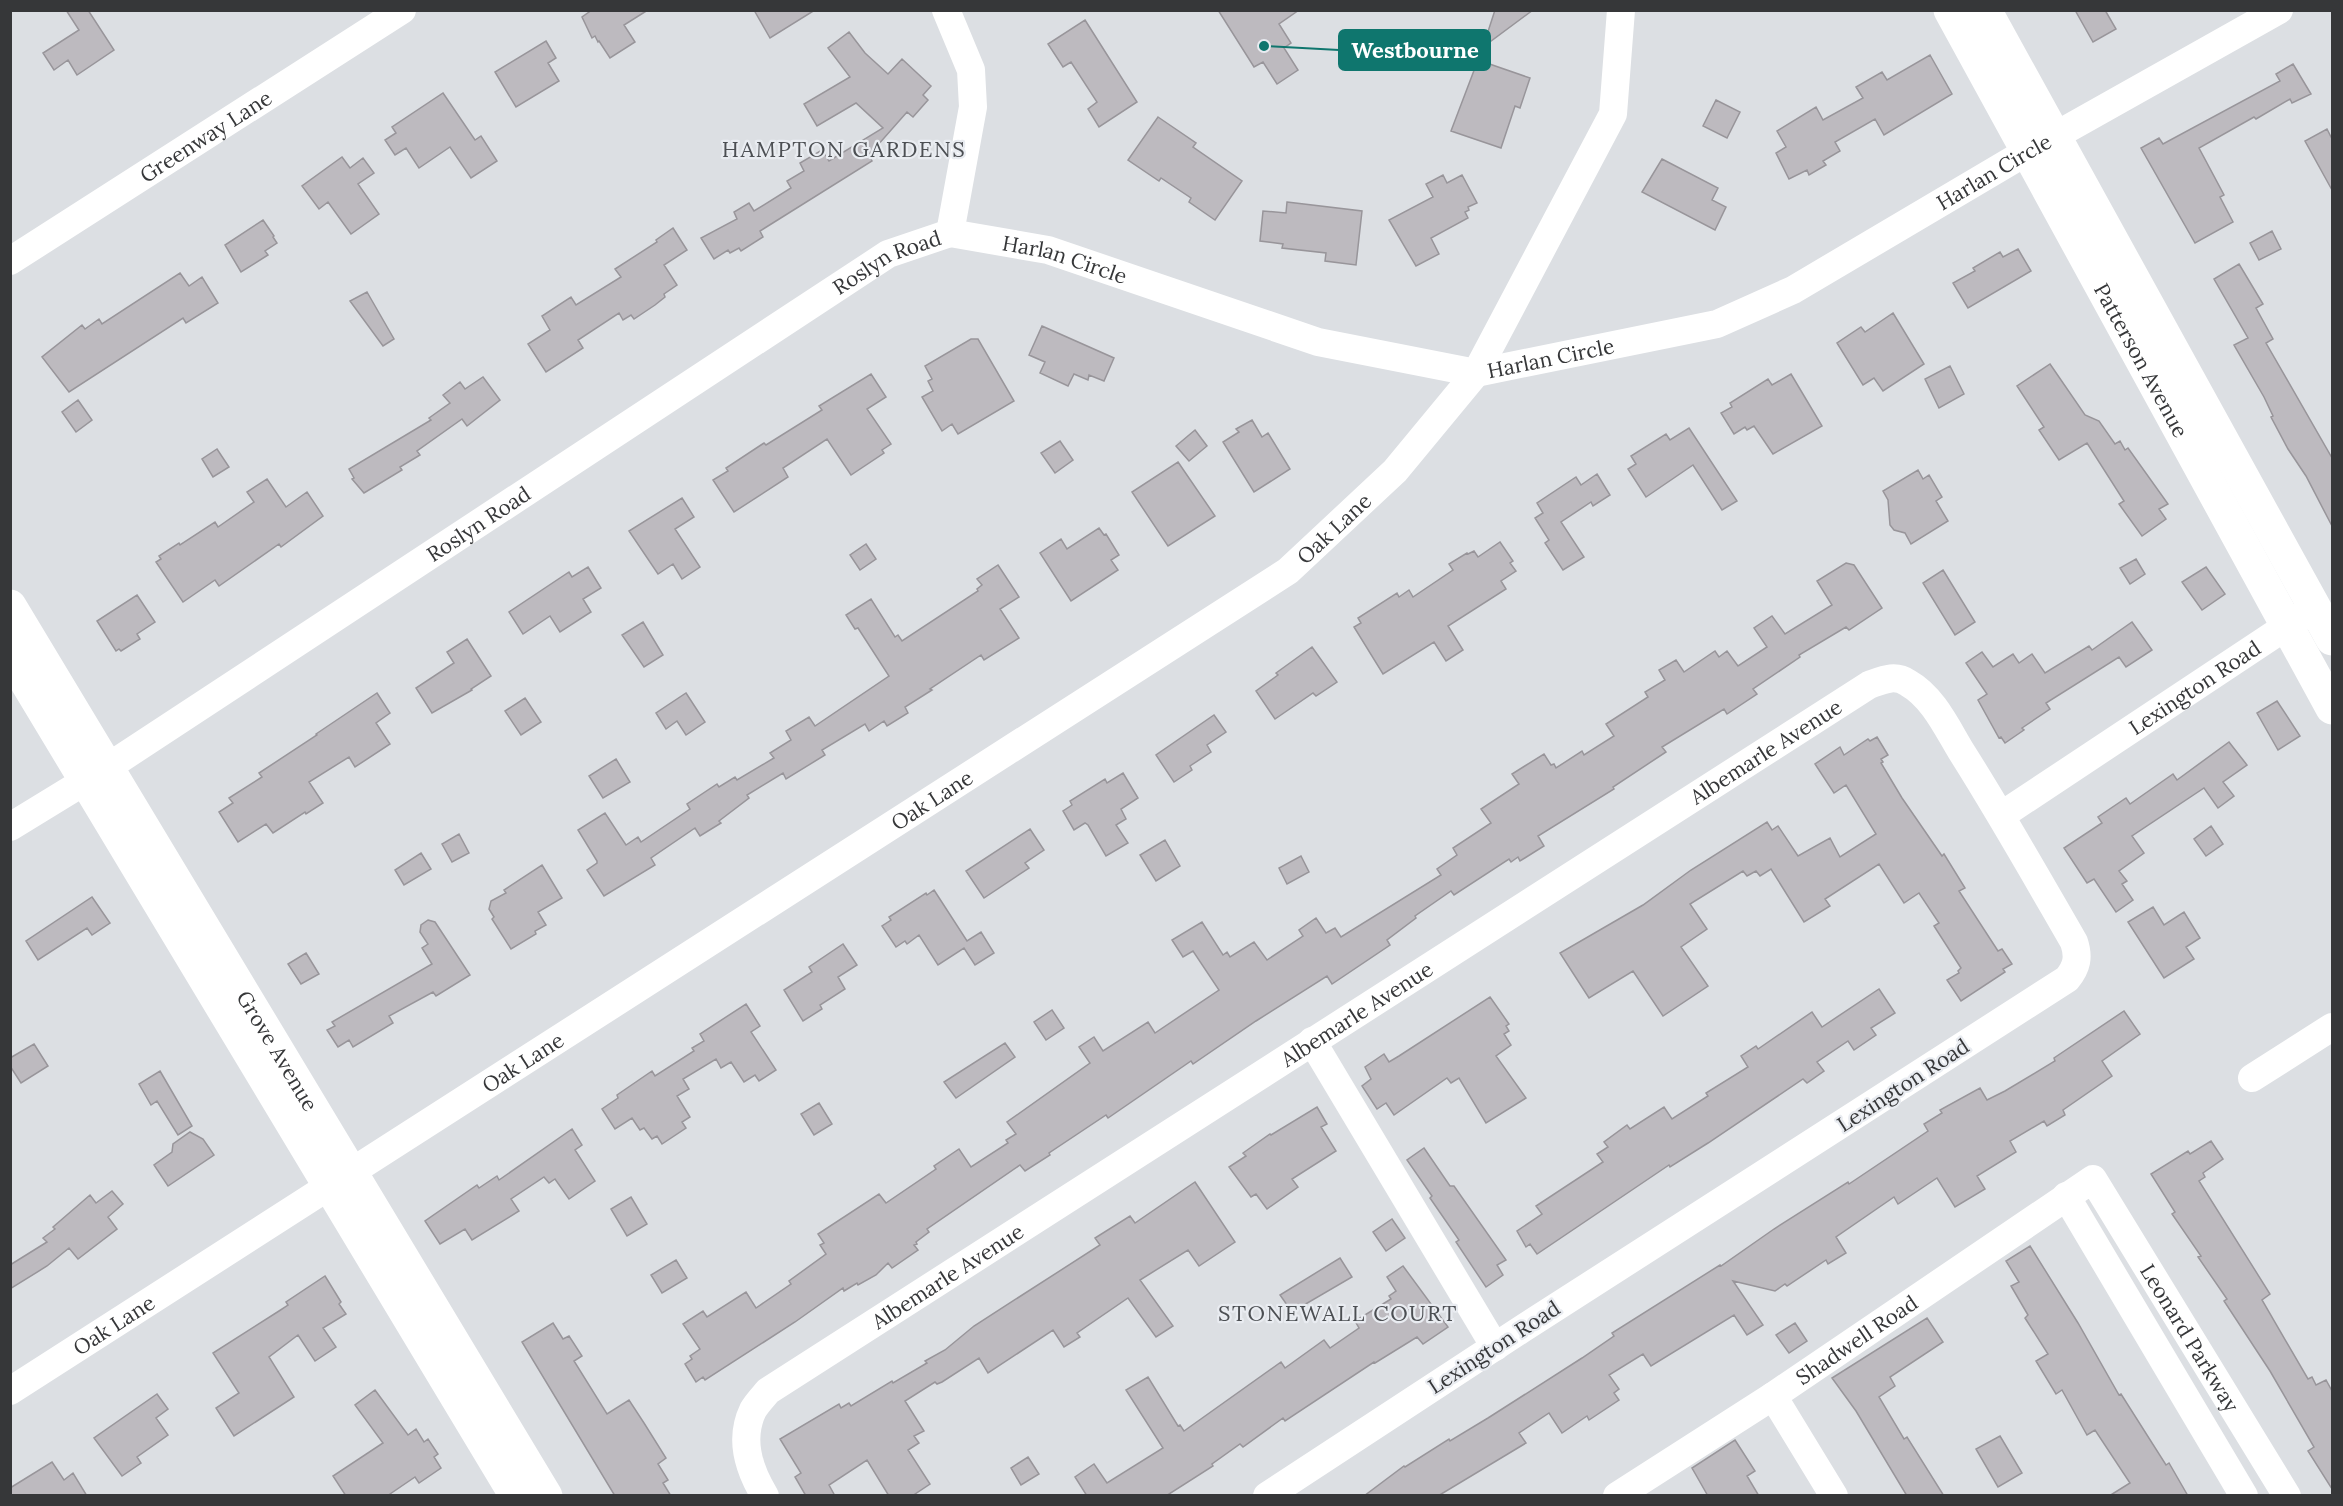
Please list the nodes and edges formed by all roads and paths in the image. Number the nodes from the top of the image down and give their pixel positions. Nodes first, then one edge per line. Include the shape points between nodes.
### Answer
1 (402, 10) edge
2 (946, 10) edge
3 (1620, 10) edge
4 (1950, 10) edge
5 (1985, 10) edge
6 (2279, 10) edge
7 (2042, 143) junction
8 (950, 233) junction
9 (10, 261) edge
10 (1476, 373) junction
11 (10, 606) edge
12 (2315, 608) junction
13 (2288, 625) junction
14 (2332, 639) edge
15 (10, 655) edge
16 (2332, 708) edge
17 (97, 774) junction
18 (2002, 815) junction
19 (10, 827) edge
20 (2332, 1026) edge
21 (1312, 1041) junction
22 (2252, 1078) dead end
23 (2093, 1179) joint
24 (341, 1180) junction
25 (2066, 1196) junction
26 (1495, 1347) junction
27 (10, 1391) edge
28 (1773, 1396) junction
29 (516, 1496) edge
30 (546, 1496) edge
31 (765, 1496) edge
32 (1267, 1496) edge
33 (1617, 1496) edge
34 (1834, 1496) edge
35 (2244, 1496) edge
36 (2287, 1496) edge

1 - 9 street, Greenway Lane
2 - 8 street via 971,70 973,107
3 - 10 street, Oak Lane via 1613,114
4 - 7 street, Patterson Avenue
5 - 7 street, Patterson Avenue
6 - 7 street, Harlan Circle
7 - 10 street, Harlan Circle via 1792,290 1717,324
7 - 12 street, Patterson Avenue
7 - 13 street, Patterson Avenue
8 - 10 street, Harlan Circle via 1048,250 1318,342
8 - 17 street, Roslyn Road via 888,254
10 - 24 street, Oak Lane via 1395,471 1288,571
11 - 17 street, Grove Avenue
12 - 13 street, Lexington Road
12 - 14 street, Patterson Avenue
13 - 16 street, Patterson Avenue
13 - 18 street, Lexington Road
15 - 17 street, Grove Avenue
17 - 19 street, Roslyn Road
17 - 24 street, Grove Avenue
18 - 21 street, Albemarle Avenue via 1921,692 1895,677 1882,680
18 - 26 street, Lexington Road via 2074,942 2077,961 2067,979
20 - 22 street
21 - 26 street
21 - 31 street, Albemarle Avenue via 768,1391 753,1409 746,1433 748,1462
23 - 25 street, Shadwell Road
23 - 36 street, Leonard Parkway
24 - 27 street, Oak Lane
24 - 29 street, Grove Avenue
24 - 30 street, Grove Avenue
25 - 28 street, Shadwell Road
25 - 35 street, Leonard Parkway
26 - 32 street, Lexington Road
28 - 33 street, Shadwell Road
28 - 34 street

